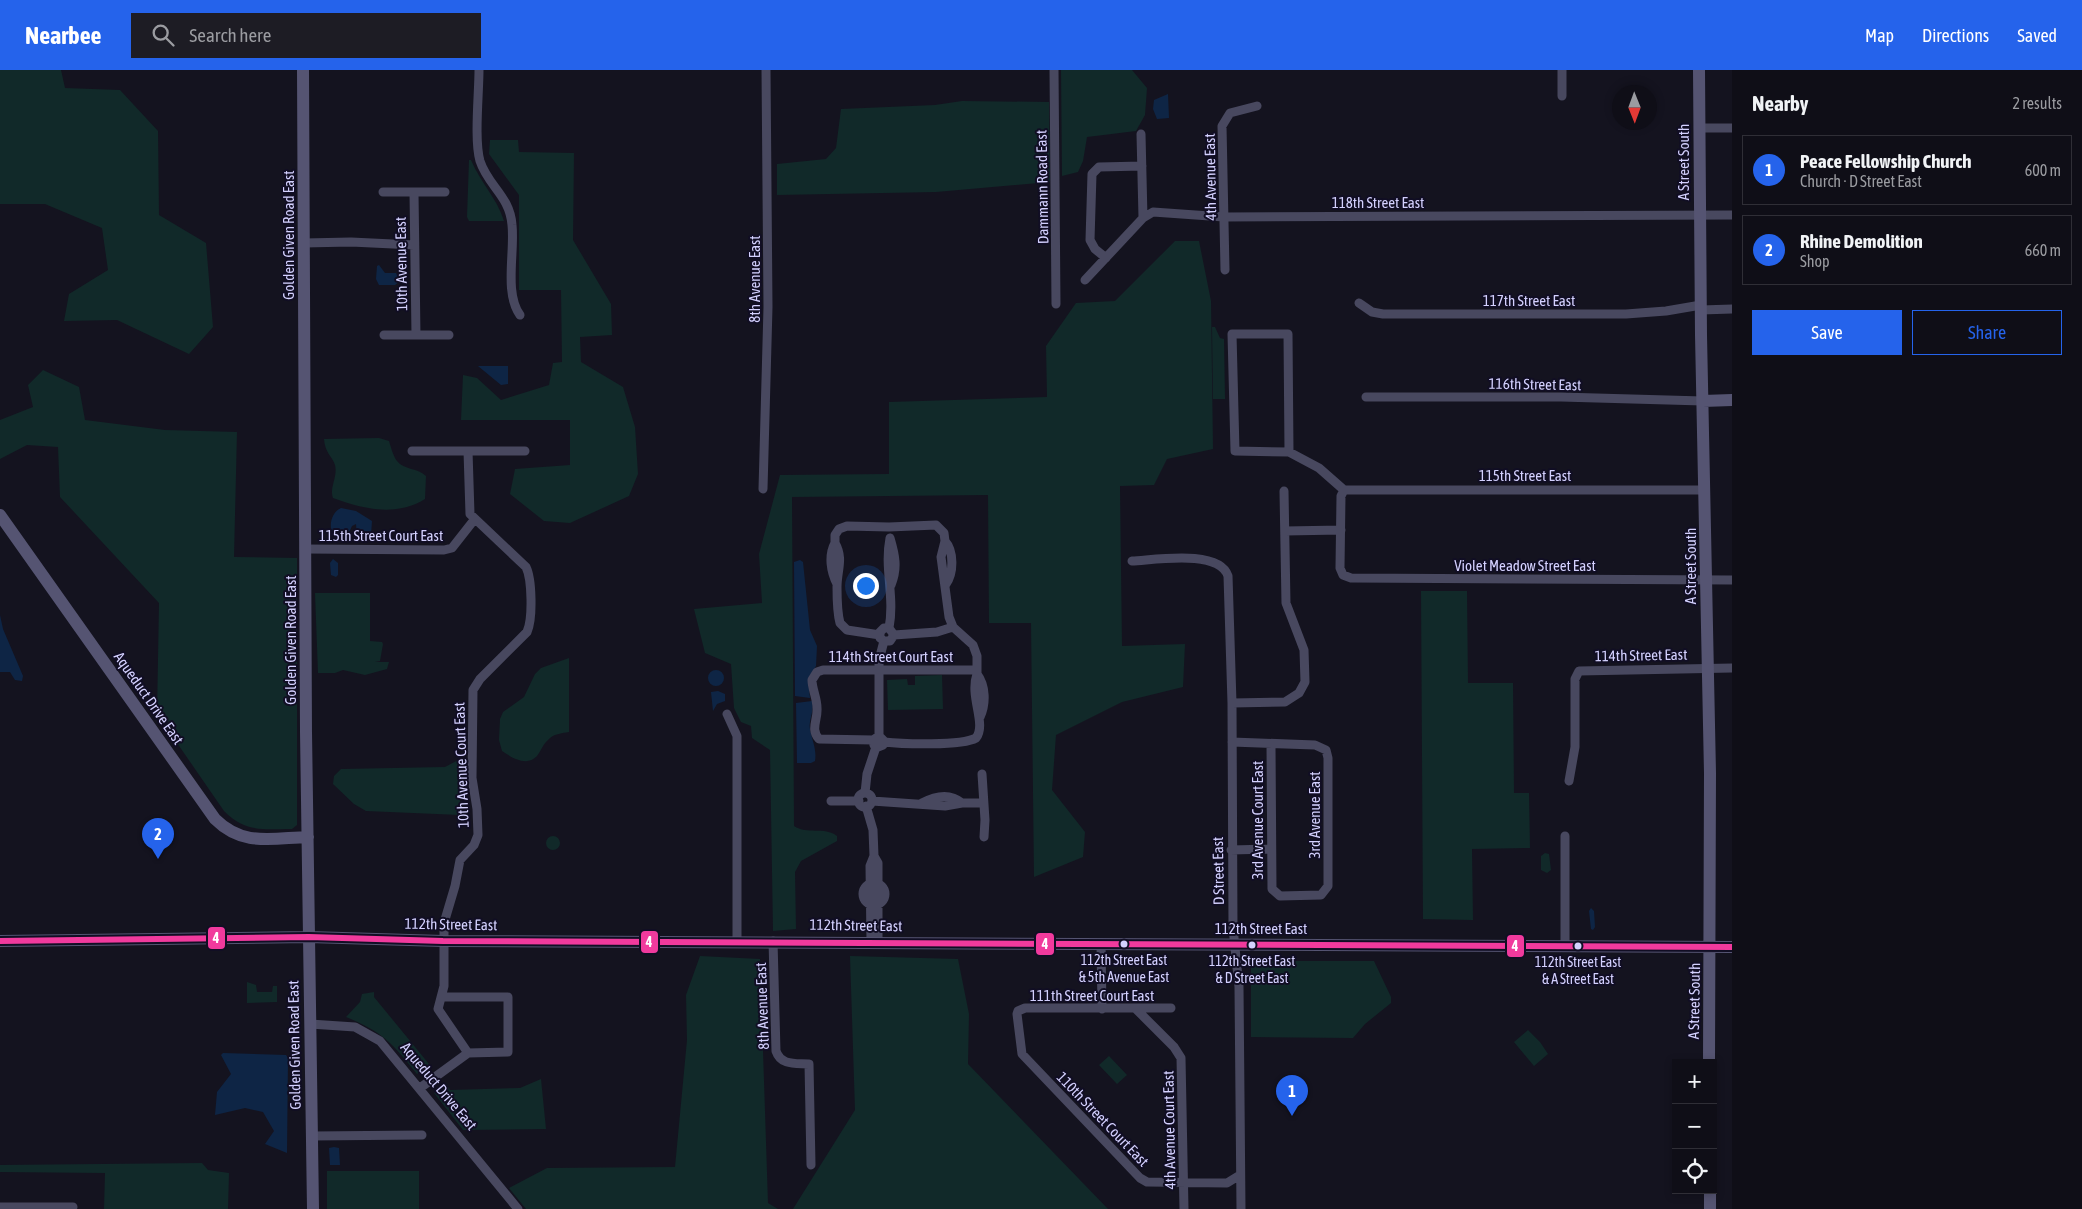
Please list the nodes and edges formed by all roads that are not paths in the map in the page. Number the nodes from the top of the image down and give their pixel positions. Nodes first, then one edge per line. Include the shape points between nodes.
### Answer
1 (304, 70) edge
2 (479, 70) edge
3 (766, 70) edge
4 (1054, 70) edge
5 (1562, 70) edge
6 (1699, 70) edge
7 (1562, 96) dead end
8 (1257, 106) dead end
9 (1699, 128) junction
10 (1732, 128) edge
11 (1142, 134) dead end
12 (1142, 166) junction
13 (383, 192) dead end
14 (444, 192) dead end
15 (414, 193) junction
16 (1700, 215) junction
17 (1732, 215) edge
18 (1224, 217) junction
19 (1143, 218) junction
20 (304, 243) junction
21 (414, 244) junction
22 (1106, 258) junction
23 (1224, 270) dead end
24 (1085, 280) dead end
25 (1359, 303) dead end
26 (1056, 304) dead end
27 (1701, 307) junction
28 (1732, 309) edge
29 (520, 315) dead end
30 (384, 335) dead end
31 (416, 335) junction
32 (449, 335) dead end
33 (1366, 397) dead end
34 (1732, 400) edge
35 (1703, 401) junction
36 (412, 450) dead end
37 (468, 451) junction
38 (525, 451) dead end
39 (1289, 452) junction
40 (762, 489) dead end
41 (1344, 490) junction
42 (1705, 490) junction
43 (1284, 491) dead end
44 (0, 515) edge
45 (474, 520) junction
46 (889, 527) junction
47 (1341, 530) junction
48 (1285, 531) junction
49 (305, 549) junction
50 (1132, 561) dead end
51 (1707, 580) junction
52 (1732, 580) edge
53 (954, 627) junction
54 (892, 631) junction
55 (882, 638) junction
56 (1708, 668) junction
57 (1732, 668) edge
58 (879, 671) junction
59 (977, 672) junction
60 (1232, 703) junction
61 (727, 714) dead end
62 (878, 741) junction
63 (1232, 742) junction
64 (1271, 745) junction
65 (982, 774) dead end
66 (1570, 781) dead end
67 (865, 800) junction
68 (831, 801) dead end
69 (983, 803) junction
70 (1565, 836) dead end
71 (308, 837) junction
72 (984, 837) dead end
73 (1231, 850) junction
74 (1270, 850) junction
75 (874, 884) junction
76 (1275, 893) joint
77 (874, 904) junction
78 (309, 937) junction
79 (0, 940) edge
80 (443, 940) junction
81 (737, 940) junction
82 (773, 941) junction
83 (875, 942) junction
84 (1101, 944) junction
85 (1235, 944) junction
86 (1565, 946) junction
87 (1711, 946) junction
88 (1732, 947) edge
89 (442, 997) junction
90 (1171, 1008) dead end
91 (1102, 1009) junction
92 (1136, 1009) junction
93 (1017, 1014) joint
94 (310, 1024) junction
95 (468, 1053) junction
96 (1709, 1059) edge
97 (423, 1086) junction
98 (312, 1136) junction
99 (422, 1136) dead end
100 (810, 1165) dead end
101 (1240, 1175) junction
102 (1184, 1183) junction
103 (1710, 1194) edge
104 (0, 1207) edge
105 (73, 1207) dead end
106 (12, 1208) edge
107 (313, 1209) edge
108 (518, 1209) edge
109 (1184, 1209) edge
110 (1241, 1209) edge
111 (1710, 1209) edge

1 - 20 street, Golden Given Road East
2 - 29 street via 478,152 485,171 509,208 513,227 512,298
3 - 40 street, 8th Avenue East via 768,307
4 - 26 street, Dammann Road East
5 - 7 street
6 - 9 street, A Street South
8 - 18 street, 4th Avenue East via 1230,113 1224,121
9 - 10 street
9 - 16 street, A Street South
11 - 12 street
12 - 19 street
12 - 22 street via 1099,167 1092,174 1090,240
13 - 15 street
14 - 15 street
15 - 21 street, 10th Avenue East
16 - 17 street, 118th Street East
16 - 18 street, 118th Street East
16 - 27 street, A Street South
18 - 19 street, 118th Street East via 1153,212
18 - 23 street, 4th Avenue East
19 - 22 street
20 - 21 street
20 - 49 street, Golden Given Road East
21 - 31 street, 10th Avenue East
22 - 24 street
25 - 27 street, 117th Street East via 1372,312 1383,314 1626,314
27 - 28 street, 117th Street East
27 - 35 street, A Street South
30 - 31 street
31 - 32 street
33 - 35 street, 116th Street East
34 - 35 street
35 - 42 street, A Street South
36 - 37 street
37 - 38 street
37 - 45 street via 468,509
39 - 39 street via 1288,334 1232,334 1234,451
39 - 41 street via 1319,468
41 - 42 street, 115th Street East
41 - 47 street via 1341,496
42 - 51 street, A Street South
43 - 48 street
44 - 71 street, Aqueduct Drive East via 215,819 226,830 246,838
45 - 49 street, 115th Street Court East via 452,548 444,550
45 - 80 street, 10th Avenue Court East via 526,567 530,577 530,622 527,632 473,690 472,778 478,835 474,846 460,860 444,923
46 - 53 street via 936,525 942,530 952,564 946,584 948,609
46 - 54 street via 896,556 891,584
46 - 55 street via 847,526 837,531 831,558 840,624 847,630
47 - 48 street
47 - 51 street, Violet Meadow Street East via 1340,568 1343,575 1351,578
48 - 60 street via 1286,603 1304,650 1304,682 1295,697 1285,702
49 - 71 street, Golden Given Road East
50 - 60 street, D Street East via 1209,560 1227,572
51 - 52 street, Violet Meadow Street East
51 - 56 street, A Street South
53 - 54 street via 937,632
53 - 59 street via 973,645
54 - 55 street via 884,628
55 - 58 street
56 - 57 street, 114th Street East
56 - 66 street, 114th Street East via 1582,670 1576,675 1575,747
56 - 87 street, A Street South
58 - 59 street, 114th Street Court East
58 - 62 street
58 - 62 street, 114th Street Court East via 823,670 817,672 812,680 817,709 814,730 819,739
59 - 62 street via 984,699 980,732 974,740 922,744
60 - 63 street, D Street East
61 - 81 street via 737,736
62 - 67 street via 867,774
63 - 64 street
63 - 73 street, D Street East
64 - 74 street, 3rd Avenue Court East
64 - 76 street, 3rd Avenue East via 1315,745 1326,750 1328,758 1328,886 1321,895 1314,896 1280,896
65 - 69 street
67 - 68 street
67 - 69 street via 945,806
67 - 75 street via 873,830 874,856 878,863
69 - 72 street
70 - 86 street
71 - 78 street, Golden Given Road East
73 - 74 street
73 - 85 street, D Street East
74 - 76 street, 3rd Avenue Court East via 1270,884
75 - 77 street via 865,888 863,894
75 - 77 street via 883,888 885,894 883,900
77 - 83 street
78 - 79 street, 112th Street East
78 - 80 street, 112th Street East
78 - 94 street, Golden Given Road East
80 - 81 street, 112th Street East
80 - 89 street, 10th Avenue Court East
81 - 82 street, 112th Street East
82 - 83 street, 112th Street East
82 - 100 street, 8th Avenue East via 776,1051 779,1058 787,1063 808,1064
83 - 84 street, 112th Street East
84 - 85 street, 112th Street East
84 - 91 street
85 - 86 street, 112th Street East
85 - 101 street, D Street East via 1239,987
86 - 87 street, 112th Street East
87 - 88 street, 112th Street East
87 - 96 street, A Street South
89 - 95 street, 10th Avenue Court East via 438,1008
89 - 95 street via 508,996 508,1052
90 - 92 street, 111th Street Court East
91 - 92 street, 111th Street Court East
91 - 93 street, 111th Street Court East via 1025,1008
92 - 102 street, 4th Avenue Court East via 1181,1058
93 - 102 street, 110th Street Court East via 1022,1054 1140,1178 1150,1183
94 - 97 street, Aqueduct Drive East via 342,1025 363,1030 380,1041
94 - 98 street, Golden Given Road East
95 - 97 street
97 - 108 street, Aqueduct Drive East
98 - 99 street
98 - 107 street, Golden Given Road East
101 - 102 street, 110th Street Court East via 1227,1183
101 - 110 street, D Street East
102 - 109 street, 4th Avenue Court East
103 - 111 street
104 - 106 street
105 - 106 street

